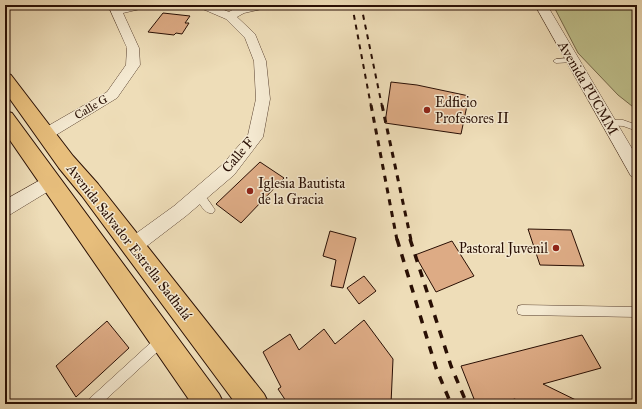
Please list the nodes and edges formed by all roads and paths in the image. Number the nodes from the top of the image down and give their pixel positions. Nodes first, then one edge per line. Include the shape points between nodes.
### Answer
1 (145, 5) edge
2 (202, 5) edge
3 (267, 5) edge
4 (540, 5) edge
5 (115, 8) edge
6 (230, 17) junction
7 (571, 60) junction
8 (556, 61) dead end
9 (5, 79) edge
10 (5, 118) edge
11 (609, 123) junction
12 (637, 128) edge
13 (46, 134) junction
14 (637, 171) edge
15 (51, 182) junction
16 (199, 195) junction
17 (5, 209) edge
18 (210, 210) dead end
19 (133, 246) junction
20 (522, 310) dead end
21 (637, 312) edge
22 (164, 339) junction
23 (92, 404) edge
24 (209, 404) edge
25 (254, 404) edge

1 - 5 street
2 - 6 street, Calle F
3 - 6 street via 240,10
4 - 7 street, Avenida PUCMM
5 - 13 street, Calle G via 133,48 132,65 125,78 112,95
6 - 16 street, Calle F via 251,37 260,61 263,99 255,137 228,170
7 - 8 lane
7 - 11 street, Avenida PUCMM
9 - 13 main road, Avenida Salvador Estrella Sadhalá
10 - 15 main road, Avenida Salvador Estrella Sadhalá
11 - 12 lane via 623,123
11 - 14 street, Avenida PUCMM
13 - 19 main road, Avenida Salvador Estrella Sadhalá
15 - 17 street
15 - 22 main road, Avenida Salvador Estrella Sadhalá
16 - 18 lane
16 - 19 street, Calle F
19 - 25 main road, Avenida Salvador Estrella Sadhalá
20 - 21 lane
22 - 23 lane
22 - 24 main road, Avenida Salvador Estrella Sadhalá

